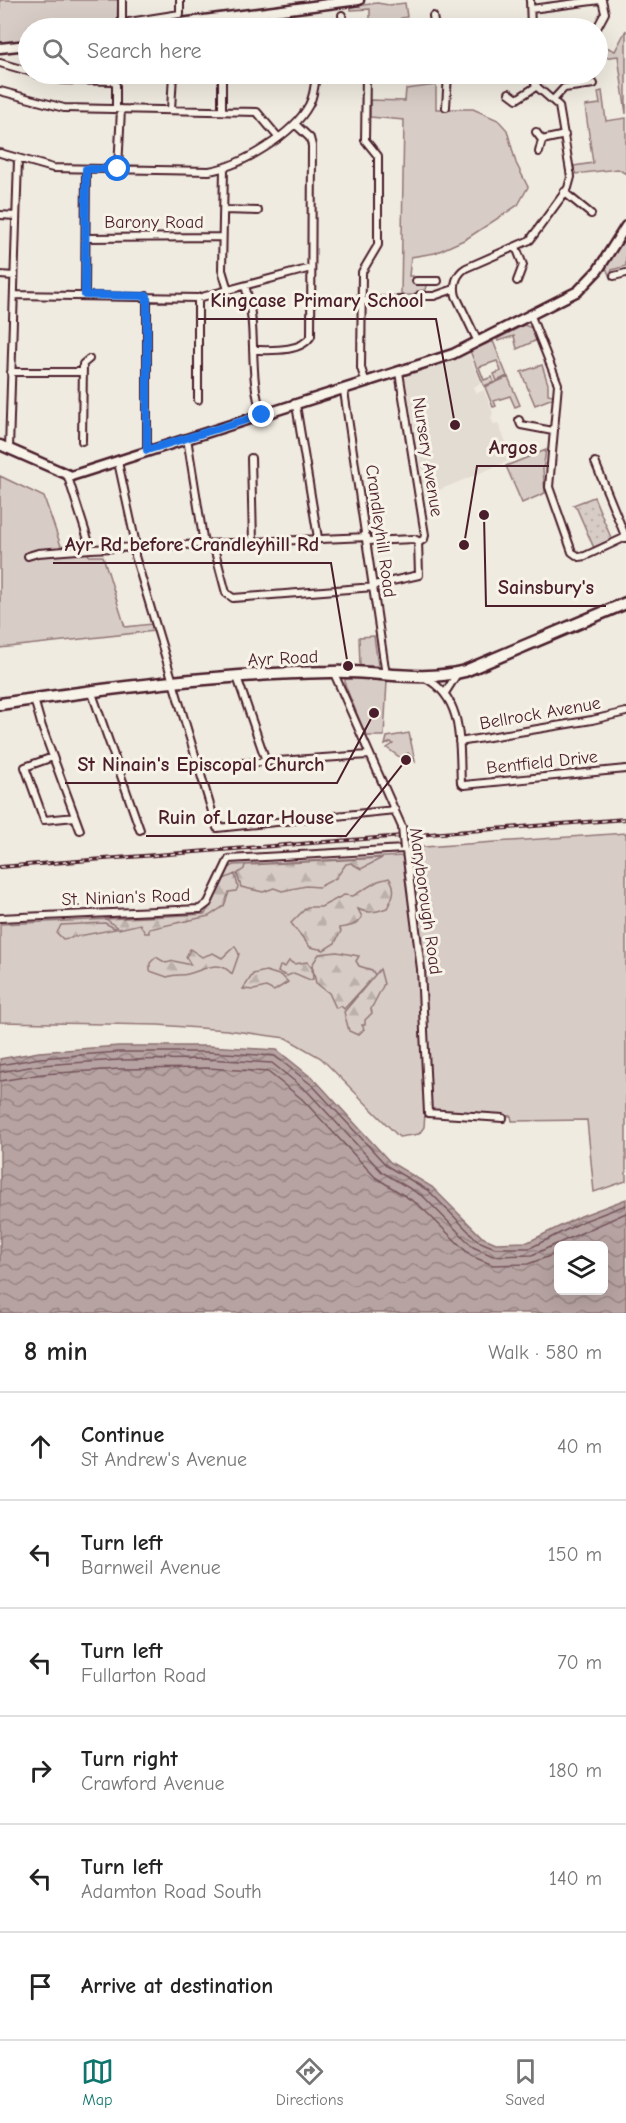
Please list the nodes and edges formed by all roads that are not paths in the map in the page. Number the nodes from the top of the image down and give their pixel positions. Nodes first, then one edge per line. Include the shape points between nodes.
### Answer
1 (122, 0) edge
2 (359, 0) edge
3 (530, 0) edge
4 (601, 0) edge
5 (180, 3) edge
6 (314, 3) edge
7 (190, 5) dead end
8 (531, 9) junction
9 (342, 15) dead end
10 (122, 18) edge
11 (154, 18) edge
12 (211, 18) edge
13 (342, 18) edge
14 (531, 18) edge
15 (602, 18) edge
16 (18, 46) edge
17 (0, 48) edge
18 (0, 63) edge
19 (18, 68) edge
20 (115, 84) edge
21 (172, 84) edge
22 (222, 84) edge
23 (315, 84) edge
24 (366, 84) edge
25 (447, 84) edge
26 (594, 84) dead end
27 (537, 86) joint
28 (0, 91) edge
29 (438, 92) dead end
30 (447, 92) junction
31 (509, 93) dead end
32 (553, 100) junction
33 (446, 107) dead end
34 (118, 109) junction
35 (171, 110) junction
36 (222, 111) junction
37 (295, 124) junction
38 (536, 132) dead end
39 (565, 135) junction
40 (278, 137) junction
41 (542, 140) junction
42 (0, 153) edge
43 (539, 153) dead end
44 (18, 159) junction
45 (86, 169) junction
46 (118, 169) junction
47 (224, 169) junction
48 (564, 192) junction
49 (224, 210) junction
50 (258, 211) dead end
51 (591, 214) dead end
52 (0, 215) edge
53 (16, 216) junction
54 (626, 228) edge
55 (222, 237) junction
56 (86, 238) junction
57 (516, 247) junction
58 (311, 268) junction
59 (626, 273) edge
60 (0, 275) edge
61 (14, 276) junction
62 (614, 276) dead end
63 (518, 280) dead end
64 (429, 281) junction
65 (438, 281) dead end
66 (416, 282) dead end
67 (245, 286) junction
68 (454, 289) junction
69 (228, 290) junction
70 (14, 295) junction
71 (85, 295) junction
72 (147, 296) junction
73 (419, 296) dead end
74 (429, 296) junction
75 (198, 298) junction
76 (401, 300) dead end
77 (362, 301) junction
78 (531, 316) junction
79 (478, 342) junction
80 (253, 350) junction
81 (89, 359) dead end
82 (12, 372) junction
83 (82, 372) junction
84 (399, 372) junction
85 (366, 384) junction
86 (344, 391) junction
87 (198, 400) dead end
88 (296, 405) junction
89 (262, 415) junction
90 (519, 420) dead end
91 (554, 431) junction
92 (187, 438) junction
93 (82, 441) dead end
94 (0, 445) edge
95 (9, 449) junction
96 (147, 450) junction
97 (250, 458) dead end
98 (118, 462) junction
99 (595, 462) dead end
100 (68, 477) junction
101 (318, 538) junction
102 (626, 538) edge
103 (367, 539) junction
104 (253, 542) junction
105 (418, 543) junction
106 (204, 544) junction
107 (213, 544) junction
108 (135, 547) junction
109 (92, 549) junction
110 (28, 556) dead end
111 (374, 586) junction
112 (626, 603) edge
113 (333, 671) junction
114 (457, 674) junction
115 (386, 676) junction
116 (237, 677) junction
117 (425, 678) junction
118 (175, 683) junction
119 (92, 693) junction
120 (445, 693) junction
121 (34, 699) junction
122 (0, 704) edge
123 (626, 712) edge
124 (459, 742) junction
125 (368, 754) junction
126 (53, 757) junction
127 (266, 762) junction
128 (200, 766) junction
129 (626, 769) edge
130 (395, 810) junction
131 (75, 817) junction
132 (80, 830) dead end
133 (140, 830) dead end
134 (404, 849) junction
135 (0, 918) edge
136 (504, 1118) dead end

1 - 10 street
2 - 6 street
3 - 8 street
4 - 8 street
4 - 15 street via 605,13
5 - 7 street
5 - 11 street via 180,14
6 - 12 street
8 - 14 street
9 - 13 street
16 - 17 street
18 - 19 street
20 - 34 street
21 - 35 street
22 - 36 street
23 - 37 street via 309,105
24 - 77 street via 366,140 378,156 378,245 363,268
25 - 30 street
26 - 32 street via 564,88
27 - 31 street via 517,99
27 - 32 street
28 - 34 street via 54,106
29 - 30 street
30 - 33 street
32 - 39 street via 561,113
34 - 35 street
34 - 46 street
35 - 36 street
36 - 40 street via 257,112
37 - 40 street
37 - 58 street via 310,138 312,146
38 - 41 street
39 - 41 street
39 - 48 street via 571,177
40 - 47 street
41 - 43 street
42 - 44 street
44 - 45 street via 53,168
44 - 53 street
45 - 46 street
45 - 56 street
46 - 47 street
47 - 49 street
48 - 51 street
48 - 57 street via 530,240
49 - 50 street
49 - 55 street
52 - 53 street
53 - 61 street
54 - 78 street via 584,285
55 - 56 street, Barony Road
55 - 69 street via 222,270
56 - 71 street
57 - 63 street via 523,265
57 - 68 street via 462,270
58 - 67 street
58 - 80 street via 308,340 280,350
59 - 62 street
60 - 61 street
61 - 70 street
64 - 65 street
64 - 66 street
64 - 74 street
67 - 69 street
67 - 80 street via 253,311
68 - 74 street
68 - 79 street
69 - 75 street
70 - 71 street
70 - 82 street
71 - 72 street
72 - 75 street
72 - 96 street
73 - 74 street
75 - 87 street
76 - 77 street
77 - 85 street via 361,368
78 - 79 street
78 - 91 street via 558,384
79 - 84 street
80 - 89 street via 254,390
81 - 83 street
82 - 83 street
82 - 95 street
83 - 93 street
84 - 85 street
84 - 105 street, Nursery Avenue via 425,535
85 - 86 street
86 - 88 street
86 - 103 street, Crandleyhill Road
88 - 89 street
88 - 101 street
89 - 92 street
90 - 91 street via 521,425
91 - 102 street via 549,487 573,554 585,556
92 - 96 street
92 - 106 street
94 - 95 street
95 - 100 street
96 - 98 street
97 - 104 street
98 - 100 street
98 - 108 street
99 - 102 street
100 - 109 street
101 - 103 street
101 - 104 street
103 - 105 street via 414,539
103 - 111 street, Crandleyhill Road
104 - 107 street
105 - 111 street via 420,574
106 - 107 street
106 - 108 street
107 - 111 street via 226,592 233,598
108 - 109 street
108 - 118 street
109 - 110 street
111 - 115 street, Crandleyhill Road
112 - 114 main road, Ayr Road
113 - 115 main road, Ayr Road
113 - 116 main road, Ayr Road
113 - 125 street, Maryborough Road
114 - 117 main road, Ayr Road
114 - 120 street
115 - 117 main road, Ayr Road
116 - 118 main road, Ayr Road
116 - 127 street
117 - 120 street
118 - 119 main road, Ayr Road
118 - 128 street
119 - 121 main road, Ayr Road
119 - 133 street
120 - 124 street via 455,712
121 - 122 main road, Ayr Road
121 - 126 street
123 - 124 street, Bellrock Avenue
124 - 129 street, Bentfield Drive via 461,783
125 - 127 street
125 - 130 street, Maryborough Road
126 - 131 street
126 - 131 street via 25,767 44,820
127 - 128 street
128 - 130 street via 216,828
130 - 134 street, Maryborough Road, bridge
131 - 132 street
134 - 135 street, St. Ninian's Road via 229,860 200,909
134 - 136 street, Maryborough Road via 421,969 428,1113

